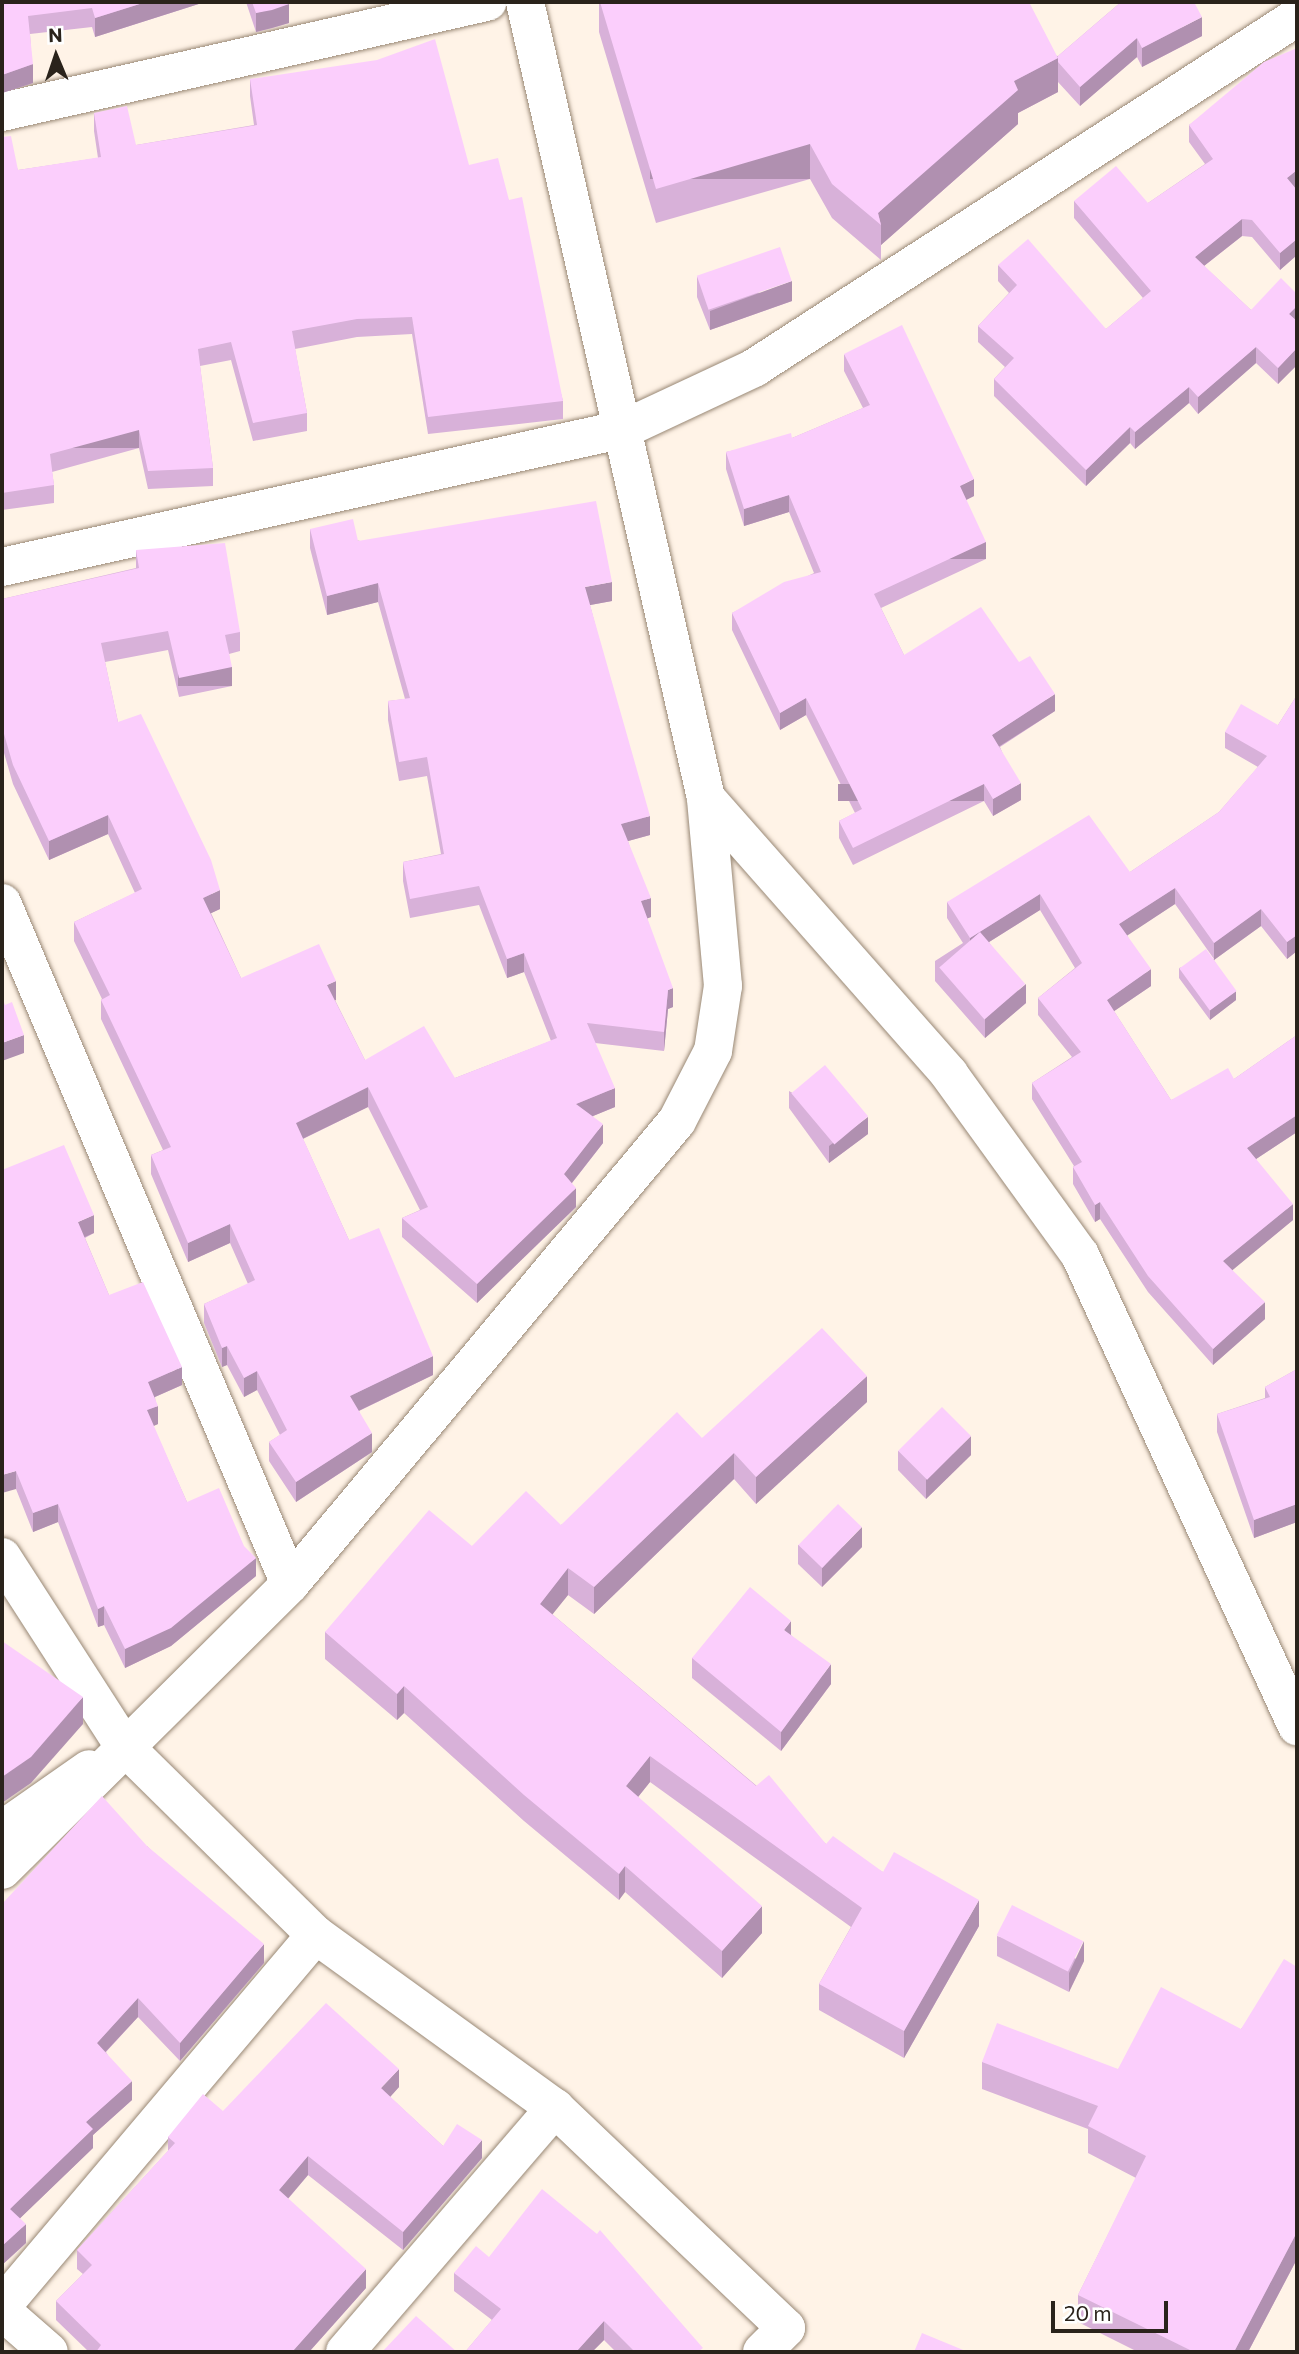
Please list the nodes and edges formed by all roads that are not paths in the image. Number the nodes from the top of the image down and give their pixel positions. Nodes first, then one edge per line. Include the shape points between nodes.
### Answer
1 (488, 2) edge
2 (525, 2) edge
3 (1297, 17) edge
4 (2, 112) edge
5 (624, 429) junction
6 (2, 567) edge
7 (706, 798) junction
8 (2, 902) edge
9 (2, 1557) edge
10 (290, 1584) junction
11 (1297, 1726) edge
12 (123, 1745) junction
13 (2, 1830) edge
14 (2, 1870) edge
15 (316, 1935) junction
16 (555, 2108) junction
17 (2, 2308) edge
18 (49, 2352) edge
19 (345, 2352) edge
20 (762, 2352) edge

1 - 4 street
2 - 5 street
3 - 5 street via 754,368
5 - 6 street
5 - 7 street
7 - 10 street via 723,986 713,1051 677,1121
7 - 11 street via 950,1074 1080,1255
8 - 10 street
9 - 12 street
10 - 12 street
12 - 13 street
12 - 14 street
12 - 15 street
15 - 16 street
15 - 17 street
16 - 19 street
16 - 20 street via 786,2328
17 - 18 street

